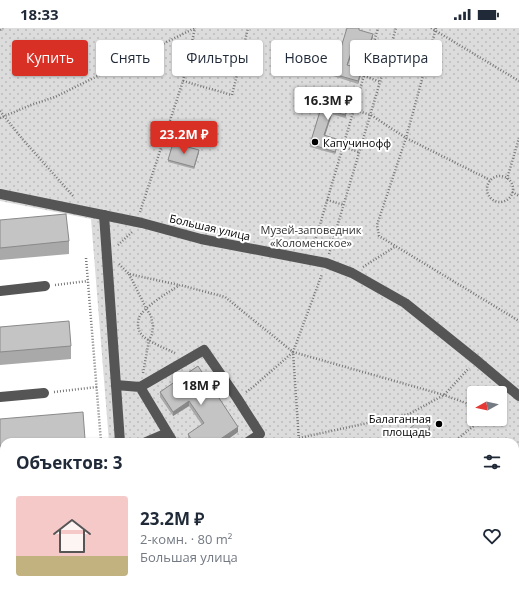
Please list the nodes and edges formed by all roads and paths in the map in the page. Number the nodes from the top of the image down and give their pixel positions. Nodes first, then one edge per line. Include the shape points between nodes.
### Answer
1 (3, 28) edge
2 (248, 28) edge
3 (378, 28) edge
4 (396, 28) edge
5 (431, 28) edge
6 (436, 29) edge
7 (0, 30) edge
8 (192, 40) edge
9 (245, 40) edge
10 (375, 40) edge
11 (392, 40) edge
12 (184, 76) edge
13 (237, 76) edge
14 (364, 76) joint
15 (383, 76) edge
16 (183, 80) junction
17 (519, 81) edge
18 (381, 82) junction
19 (354, 110) junction
20 (0, 111) edge
21 (371, 115) junction
22 (4, 116) junction
23 (0, 118) edge
24 (406, 138) junction
25 (519, 138) edge
26 (343, 147) junction
27 (359, 152) junction
28 (507, 179) junction
29 (490, 180) junction
30 (512, 192) junction
31 (0, 194) edge
32 (519, 196) edge
33 (74, 197) dead end
34 (327, 200) junction
35 (344, 205) junction
36 (104, 215) junction
37 (140, 222) junction
38 (319, 228) junction
39 (336, 233) junction
40 (316, 238) dead end
41 (396, 246) junction
42 (108, 254) junction
43 (86, 258) dead end
44 (326, 263) junction
45 (352, 273) junction
46 (129, 274) junction
47 (88, 281) junction
48 (180, 285) junction
49 (45, 286) joint
50 (0, 290) edge
51 (146, 308) junction
52 (519, 321) edge
53 (149, 340) junction
54 (293, 352) junction
55 (189, 359) junction
56 (476, 360) junction
57 (116, 385) junction
58 (97, 387) junction
59 (140, 387) junction
60 (44, 393) joint
61 (444, 395) junction
62 (519, 396) edge
63 (0, 397) edge
64 (237, 398) junction
65 (467, 403) edge
66 (473, 426) edge
67 (101, 438) edge
68 (120, 438) edge
69 (170, 438) edge
70 (254, 438) edge
71 (299, 438) edge
72 (307, 438) edge
73 (459, 438) edge

1 - 7 path
2 - 9 path
3 - 10 path
4 - 11 path
5 - 6 path
6 - 17 path
6 - 24 path
8 - 22 path via 195,28 55,97
12 - 16 path
13 - 16 path via 232,95
14 - 18 path
14 - 19 path
15 - 18 path
16 - 37 path
18 - 21 path
19 - 21 path
19 - 26 path
20 - 22 path
21 - 24 path
21 - 27 path
22 - 23 path
22 - 33 path
24 - 29 path
24 - 41 path via 377,225 379,236
25 - 28 path
26 - 27 path
26 - 34 path
27 - 35 path
28 - 29 path via 500,176
28 - 30 path via 512,185
29 - 30 path via 487,188 489,196 495,202 508,200
30 - 32 path
31 - 36 street, Большая улица
34 - 35 path
34 - 38 path
35 - 39 path
36 - 37 street, Большая улица
36 - 42 street
37 - 42 path
37 - 44 street, Большая улица via 201,239
38 - 39 path
38 - 40 path
39 - 44 path
41 - 45 path
41 - 52 path
42 - 46 path
42 - 57 street
43 - 47 path
44 - 45 street, Большая улица
44 - 54 path
45 - 56 street, Большая улица via 405,303
46 - 48 path
46 - 51 path
47 - 49 path
47 - 58 path
48 - 51 path
48 - 54 path via 225,297
49 - 50 street
51 - 53 path via 153,326
51 - 53 path via 139,317 138,327 142,335
53 - 55 path
53 - 59 path
54 - 61 path
54 - 64 path via 254,387
54 - 71 path
55 - 59 street
55 - 64 street via 204,350
56 - 61 path
56 - 62 street, Большая улица
57 - 59 street
57 - 68 street
58 - 60 path
58 - 67 path
59 - 69 street
60 - 63 street
61 - 65 path
61 - 72 path via 409,414
64 - 70 street via 260,434
66 - 73 path

